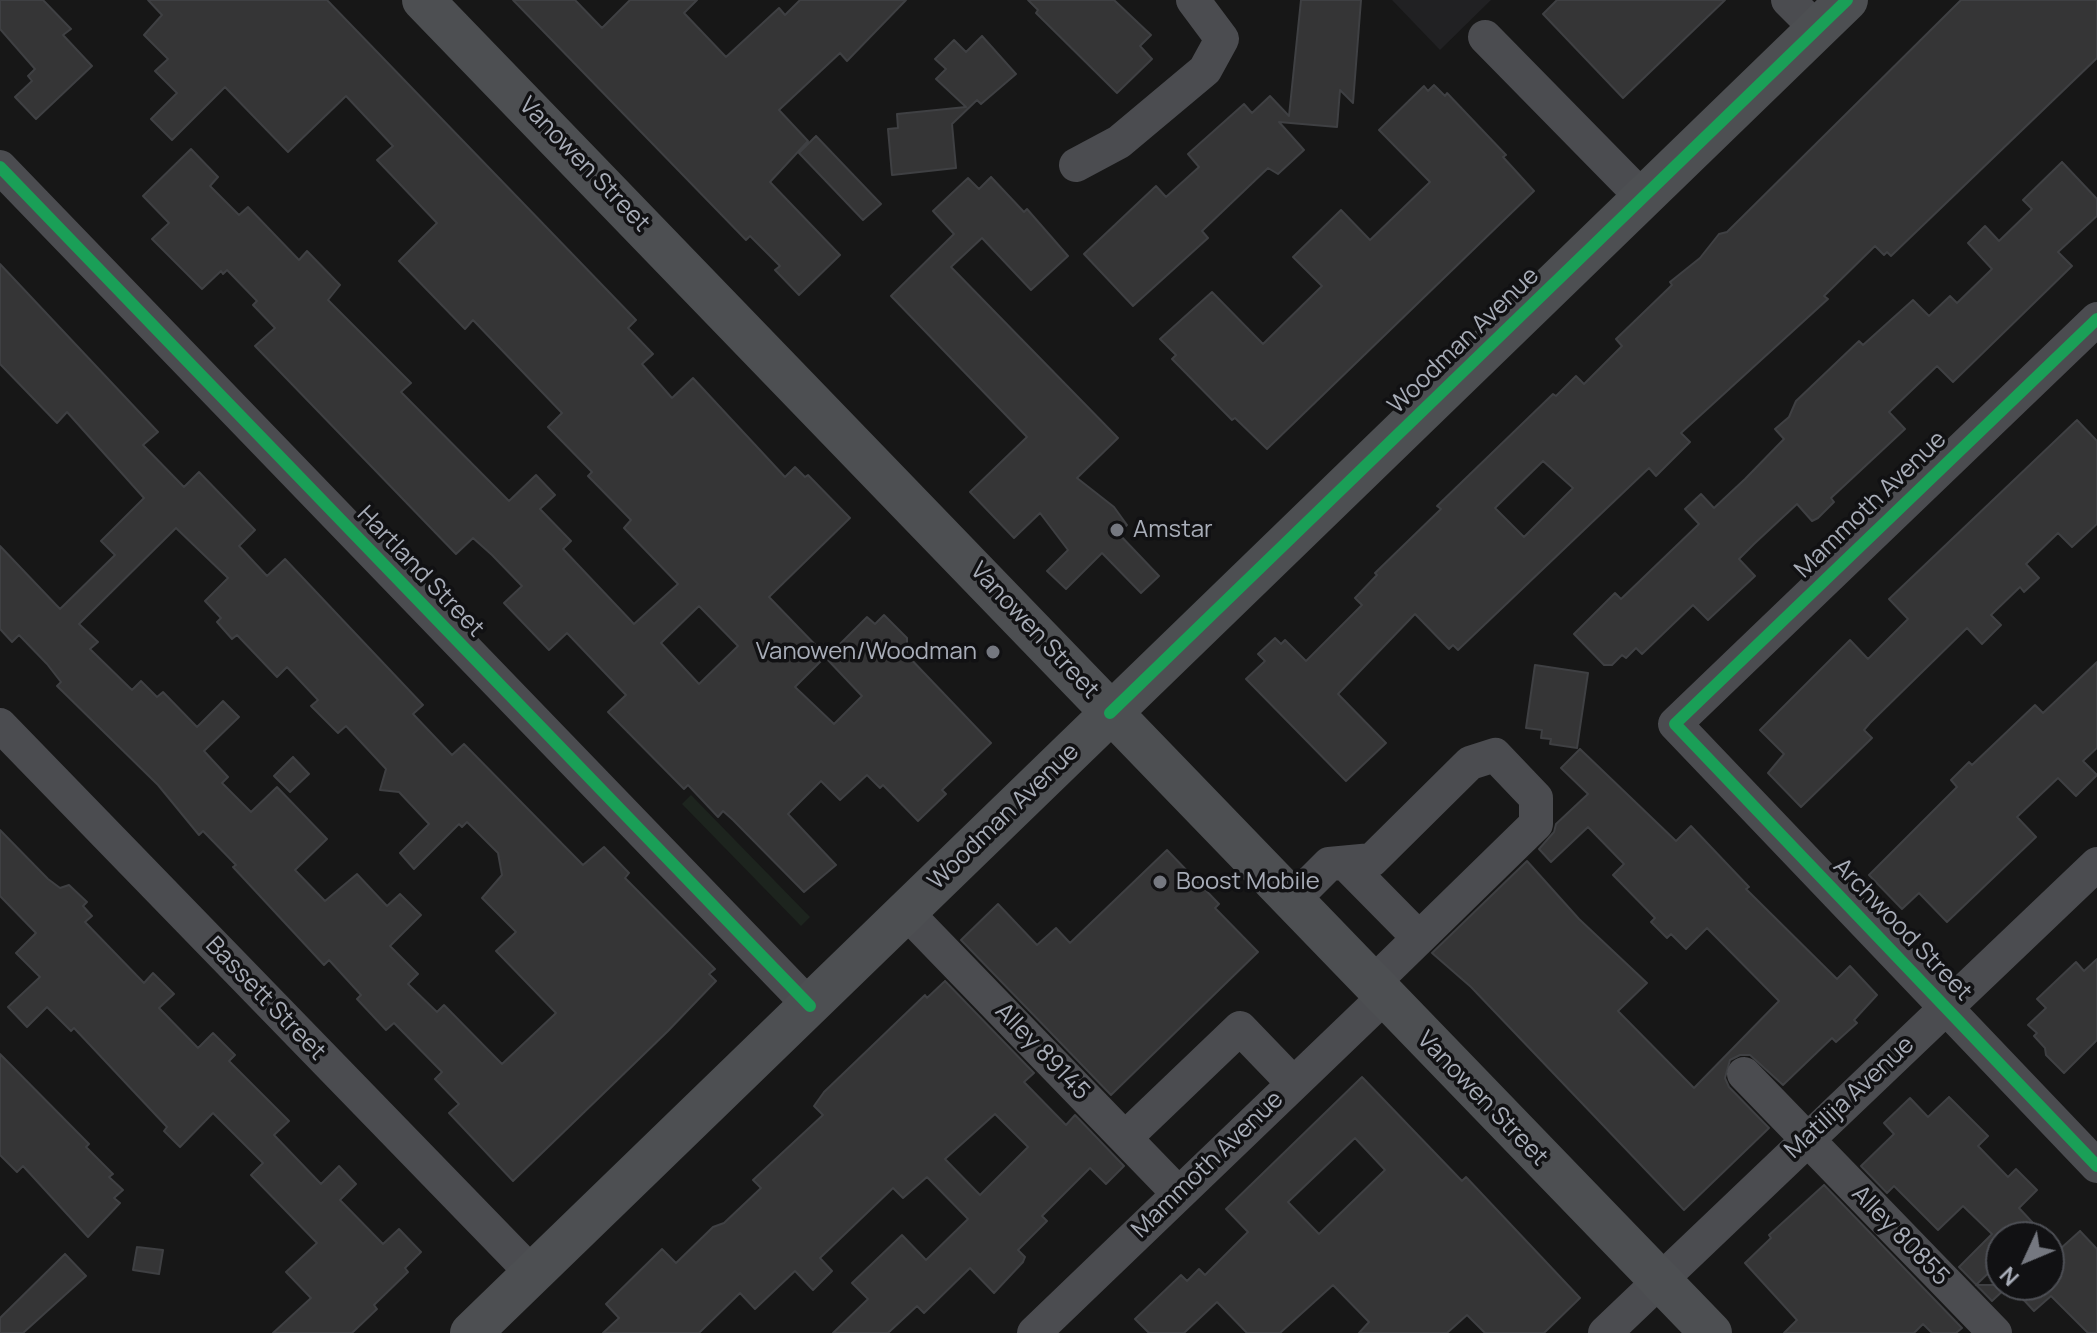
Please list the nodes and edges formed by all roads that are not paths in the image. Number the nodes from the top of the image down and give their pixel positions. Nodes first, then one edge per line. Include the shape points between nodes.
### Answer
1 (423, 0) edge
2 (1193, 0) edge
3 (1788, 0) edge
4 (1847, 0) edge
5 (1817, 29) junction
6 (1485, 37) dead end
7 (1076, 165) dead end
8 (0, 167) edge
9 (1643, 198) junction
10 (2097, 319) edge
11 (1110, 713) junction
12 (1675, 724) joint
13 (0, 725) edge
14 (1346, 864) junction
15 (2097, 864) edge
16 (1291, 902) junction
17 (906, 912) junction
18 (1419, 938) junction
19 (1377, 992) junction
20 (810, 1006) junction
21 (1947, 1009) junction
22 (1744, 1074) dead end
23 (1293, 1083) junction
24 (1125, 1138) junction
25 (1805, 1138) junction
26 (2097, 1166) edge
27 (1178, 1193) junction
28 (532, 1273) junction
29 (1659, 1280) junction
30 (471, 1333) edge
31 (1034, 1333) edge
32 (1605, 1333) edge
33 (1711, 1333) edge
34 (1995, 1333) edge

1 - 11 main road, Vanowen Street
2 - 7 street via 1222,39 1205,70 1119,142
3 - 5 street
4 - 5 main road, Woodman Avenue
5 - 9 main road, Woodman Avenue
6 - 9 street
8 - 20 street, Hartland Street
9 - 11 main road, Woodman Avenue
10 - 12 street, Mammoth Avenue
11 - 16 main road, Vanowen Street
11 - 17 main road, Woodman Avenue
12 - 21 street, Archwood Street
13 - 28 street, Bassett Street
14 - 16 street via 1329,864
14 - 18 street
14 - 18 street, Mammoth Avenue via 1372,860 1470,763 1495,755 1536,798 1536,824
15 - 21 street, Matilija Avenue
16 - 19 main road, Vanowen Street
17 - 20 main road, Woodman Avenue
17 - 24 street, Alley 89145
18 - 19 street, Mammoth Avenue
19 - 23 street, Mammoth Avenue
19 - 29 main road, Vanowen Street
20 - 28 main road, Woodman Avenue
21 - 25 street, Matilija Avenue
21 - 26 street, Archwood Street
22 - 25 street, Alley 80855
23 - 24 street via 1240,1028
23 - 27 street, Mammoth Avenue
24 - 27 street, Alley 89145
25 - 29 street, Matilija Avenue
25 - 34 street, Alley 80855
27 - 31 street, Mammoth Avenue
28 - 30 main road, Woodman Avenue
29 - 32 street, Matilija Avenue
29 - 33 main road, Vanowen Street

